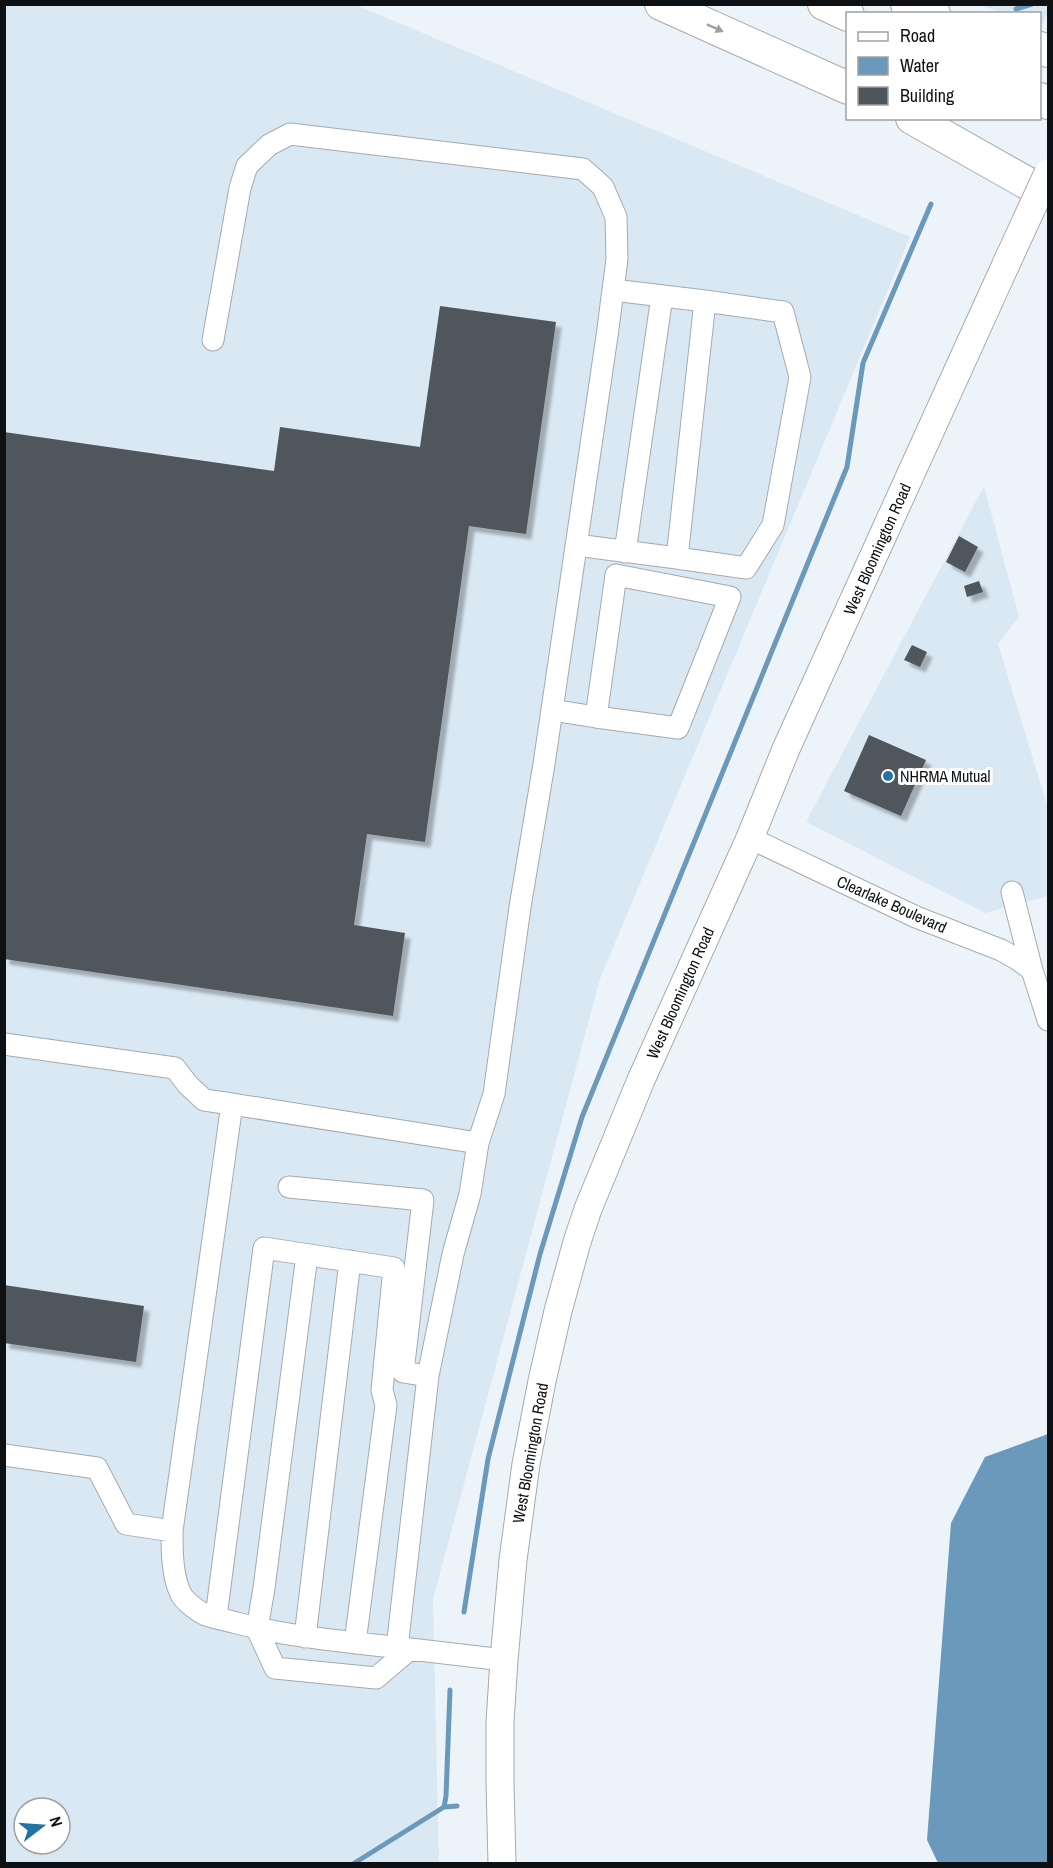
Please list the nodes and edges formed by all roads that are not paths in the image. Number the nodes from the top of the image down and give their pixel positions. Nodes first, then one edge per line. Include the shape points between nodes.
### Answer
1 (661, 4) edge
2 (824, 4) edge
3 (907, 4) edge
4 (929, 12) edge
5 (846, 14) edge
6 (846, 87) edge
7 (917, 120) edge
8 (918, 120) edge
9 (1048, 173) edge
10 (1048, 179) edge
11 (1048, 195) edge
12 (613, 290) junction
13 (662, 296) junction
14 (705, 301) junction
15 (213, 340) dead end
16 (576, 545) junction
17 (625, 552) junction
18 (677, 558) junction
19 (552, 710) junction
20 (596, 717) junction
21 (750, 838) junction
22 (1012, 892) dead end
23 (1032, 970) junction
24 (1048, 1020) edge
25 (4, 1044) edge
26 (232, 1104) junction
27 (478, 1143) junction
28 (289, 1187) dead end
29 (307, 1255) junction
30 (350, 1261) junction
31 (429, 1376) junction
32 (4, 1455) edge
33 (172, 1531) junction
34 (216, 1617) junction
35 (257, 1629) junction
36 (305, 1637) junction
37 (355, 1643) junction
38 (404, 1649) junction
39 (504, 1660) junction
40 (502, 1863) edge

1 -> 6 highway
2 - 5 highway
3 - 4 highway
7 - 11 highway
8 - 10 highway
9 - 21 main road, West Bloomington Road, bridge via 786,749
12 - 13 street
12 - 15 street via 616,217 603,187 583,169 290,134 268,145 247,166
12 - 16 street
13 - 14 street
13 - 17 street
14 - 18 street
14 - 18 street via 783,312 800,377 773,525 746,568
16 - 17 street
16 - 19 street
17 - 18 street
19 - 20 street
19 - 27 street via 494,1094
20 - 20 street via 616,575 730,597 678,728
21 - 23 street, Clearlake Boulevard via 916,917 1001,950
21 - 39 main road, West Bloomington Road via 641,1080 577,1242 555,1321 526,1464
22 - 23 street
23 - 24 street
25 - 26 street via 175,1068 204,1100
26 - 27 street
26 - 33 street
27 - 31 street
28 - 31 street via 423,1200 403,1372
29 - 30 street
29 - 34 street via 264,1248
29 - 35 street
30 - 36 street
30 - 37 street via 394,1268 382,1390 386,1405
31 - 38 street
32 - 33 street via 97,1468 126,1524
33 - 34 street via 172,1563 181,1596 203,1614
34 - 35 street
35 - 36 street
35 - 38 street via 275,1668 376,1678
36 - 37 street
37 - 38 street
38 - 39 street
39 - 40 main road, West Bloomington Road

